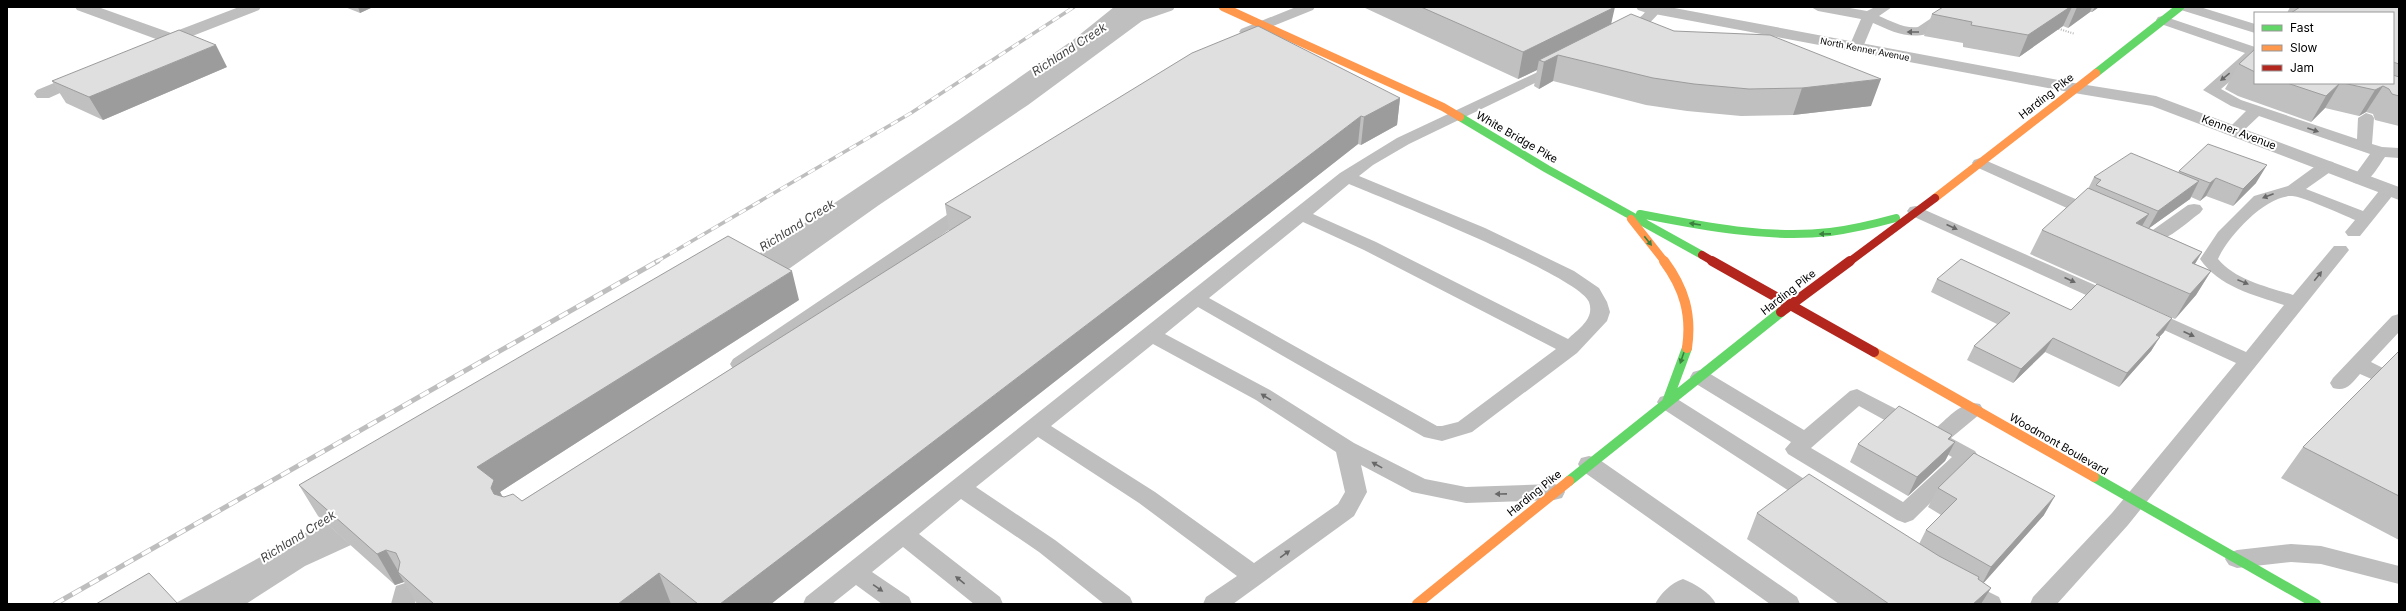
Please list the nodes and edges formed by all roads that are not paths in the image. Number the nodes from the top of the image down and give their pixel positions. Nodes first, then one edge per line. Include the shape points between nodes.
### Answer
1 (83, 7) edge
2 (253, 7) edge
3 (1223, 7) edge
4 (1308, 7) edge
5 (1818, 7) edge
6 (1885, 7) edge
7 (1958, 7) edge
8 (2180, 7) edge
9 (2186, 7) edge
10 (1651, 8) edge
11 (1868, 16) junction
12 (2163, 20) junction
13 (2240, 24) junction
14 (2254, 24) edge
15 (2254, 29) edge
16 (171, 39) junction
17 (1228, 39) edge
18 (1611, 39) edge
19 (1857, 42) junction
20 (142, 51) edge
21 (2254, 52) edge
22 (2254, 53) edge
23 (1568, 61) edge
24 (100, 69) edge
25 (2074, 88) junction
26 (43, 94) dead end
27 (2256, 110) junction
28 (2366, 118) dead end
29 (2234, 131) junction
30 (2364, 147) junction
31 (2380, 152) junction
32 (2399, 153) edge
33 (1980, 163) junction
34 (2327, 166) junction
35 (1346, 177) junction
36 (2360, 179) junction
37 (2294, 190) junction
38 (2394, 192) edge
39 (981, 200) edge
40 (2194, 209) dead end
41 (1624, 211) junction
42 (1916, 211) junction
43 (1300, 214) junction
44 (2366, 218) junction
45 (2354, 232) dead end
46 (2340, 250) dead end
47 (1195, 298) junction
48 (2296, 303) junction
49 (1791, 304) junction
50 (2399, 320) edge
51 (1149, 334) junction
52 (1570, 348) junction
53 (2248, 360) junction
54 (2357, 364) junction
55 (726, 374) edge
56 (1700, 377) junction
57 (2340, 383) dead end
58 (2399, 384) edge
59 (1667, 402) junction
60 (1973, 409) junction
61 (1035, 426) junction
62 (1936, 439) junction
63 (1806, 441) junction
64 (1346, 448) junction
65 (1589, 464) junction
66 (959, 487) junction
67 (1554, 492) junction
68 (2134, 501) junction
69 (1834, 509) edge
70 (903, 534) junction
71 (2237, 559) junction
72 (855, 572) junction
73 (2399, 575) edge
74 (1254, 576) junction
75 (1941, 578) edge
76 (815, 604) edge
77 (900, 604) edge
78 (991, 604) edge
79 (1121, 604) edge
80 (1215, 604) edge
81 (1417, 604) edge
82 (1667, 604) edge
83 (1704, 604) edge
84 (1788, 604) edge
85 (1990, 604) edge
86 (2042, 604) edge
87 (2316, 604) edge

1 - 16 street
2 - 16 street
3 - 41 main road, White Bridge Pike via 1443,108
4 - 17 lane
5 - 11 lane
6 - 11 lane
7 -> 11 lane via 1922,32 1907,32
8 - 12 main road, Harding Pike
9 - 13 lane
10 - 18 lane via 1639,25
10 - 19 street, North Kenner Avenue
11 - 19 lane
12 - 21 lane
12 - 25 main road, Harding Pike
13 - 14 lane
13 - 15 lane
16 - 20 street
19 - 25 street, North Kenner Avenue
22 -> 27 lane via 2211,90 2224,98
23 - 35 lane via 1381,152
24 - 26 street
25 - 29 street, Kenner Avenue via 2156,101
25 - 33 main road, Harding Pike
27 - 29 lane
27 -> 30 lane
28 - 30 lane
29 - 34 street, Kenner Avenue
30 - 31 lane
31 - 32 lane
31 - 36 lane
33 - 40 lane via 2152,239
33 - 42 main road, Harding Pike
34 - 36 street, Kenner Avenue
34 - 37 lane
35 - 43 lane
35 - 52 lane via 1479,232 1582,284 1598,302 1600,312 1590,331
36 - 38 street, Kenner Avenue
37 - 44 lane
37 -> 48 lane via 2269,195 2260,200 2229,231 2211,252 2209,259 2213,266 2225,274
38 - 44 lane
39 - 55 lane
42 -> 41 main road via 1866,228 1837,234 1789,235
41 - 49 main road, White Bridge Pike
41 -> 59 main road via 1667,266 1688,304 1691,326
42 - 49 main road, Harding Pike
42 -> 53 lane
43 - 47 lane
43 - 52 lane via 1378,249
44 - 45 lane
48 -> 46 lane
47 - 51 lane
47 - 52 lane via 1324,369 1413,422 1442,434 1465,427
48 - 53 lane
49 - 56 main road, Harding Pike
49 - 60 main road, Woodmont Boulevard
50 - 54 lane
51 - 61 lane
64 -> 51 lane via 1263,395
53 - 68 lane
54 - 57 lane
54 - 58 lane
56 - 59 main road, Harding Pike
56 - 63 lane
59 - 65 main road, Harding Pike
59 - 69 lane
60 - 62 lane
60 - 68 main road, Woodmont Boulevard
61 - 66 lane
61 - 74 lane via 1141,492
62 - 63 lane via 1858,396
62 - 63 lane via 1967,456 1905,514 1796,449
67 -> 64 lane via 1466,495 1445,492 1404,480
74 -> 64 lane via 1346,510 1356,492
65 - 67 main road, Harding Pike
65 - 84 lane
66 - 70 lane
66 - 79 lane via 1047,546
67 - 81 main road, Harding Pike
68 - 71 main road, Woodmont Boulevard
68 - 86 lane
70 - 72 lane
78 -> 70 lane
71 - 73 lane via 2290,553 2320,556
71 - 87 main road, Woodmont Boulevard
72 - 76 lane
72 -> 77 lane
74 - 80 lane
75 - 85 lane
82 - 83 lane via 1683,589

